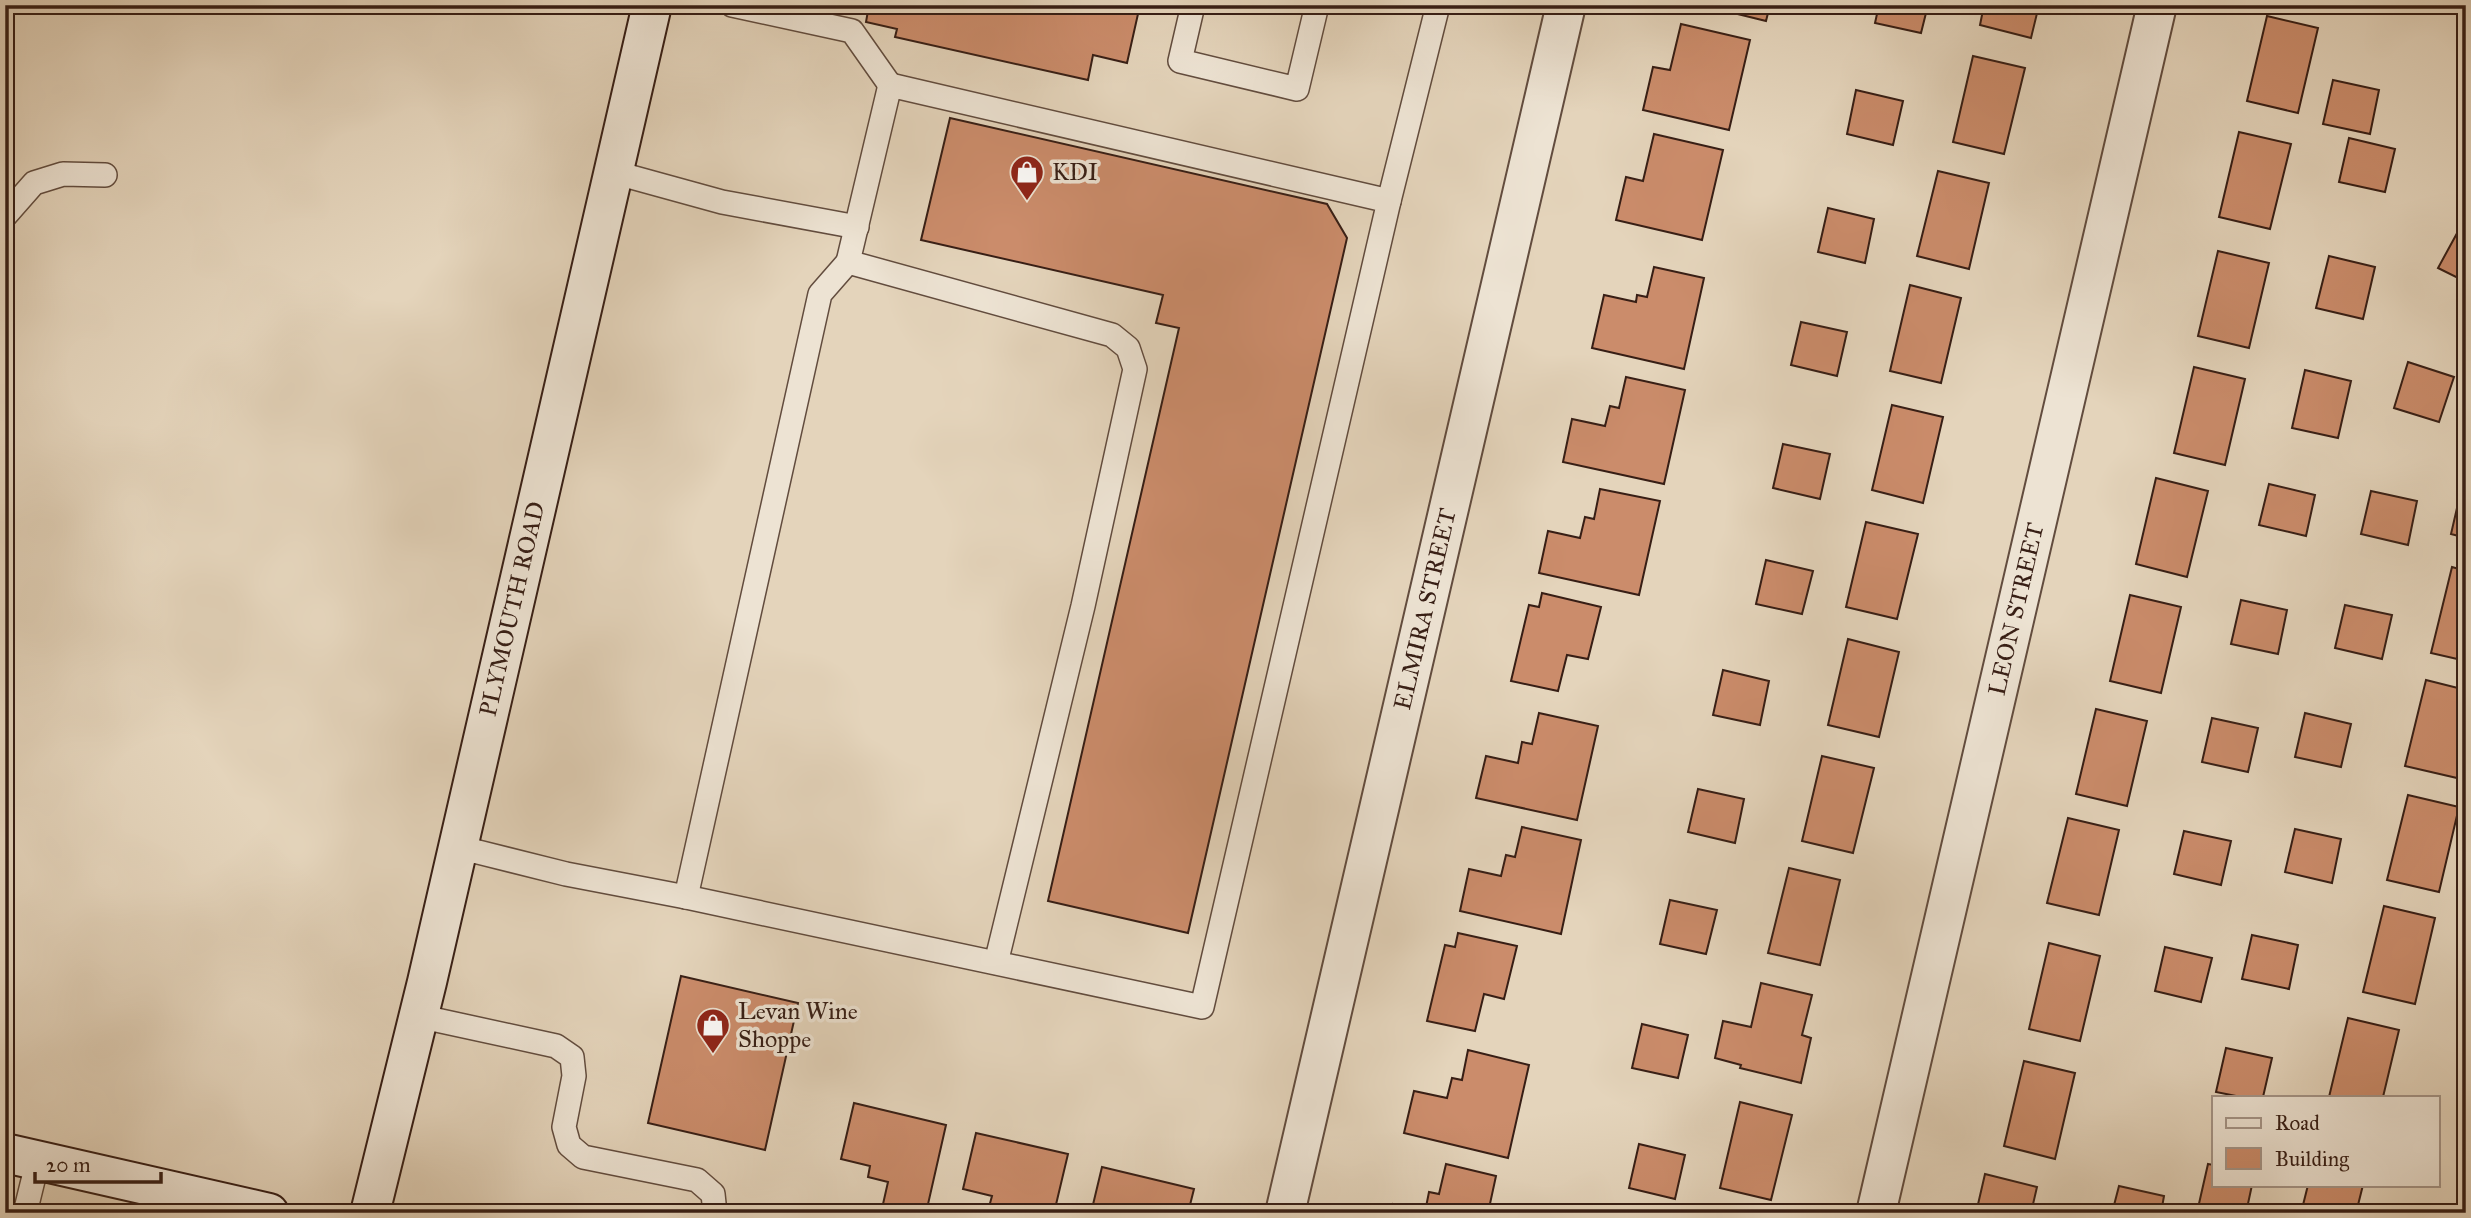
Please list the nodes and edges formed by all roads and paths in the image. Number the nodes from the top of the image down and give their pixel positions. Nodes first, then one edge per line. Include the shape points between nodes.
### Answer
1 (652, 5) edge
2 (732, 5) edge
3 (1193, 5) edge
4 (1317, 5) edge
5 (1438, 5) edge
6 (1566, 5) edge
7 (2157, 5) edge
8 (890, 85) junction
9 (613, 172) junction
10 (105, 175) dead end
11 (1390, 201) junction
12 (5, 216) edge
13 (857, 226) junction
14 (848, 262) junction
15 (457, 847) junction
16 (686, 897) junction
17 (996, 963) junction
18 (418, 1016) junction
19 (22, 1157) edge
20 (172, 1202) edge
21 (25, 1213) edge
22 (269, 1213) edge
23 (370, 1213) edge
24 (715, 1213) edge
25 (1285, 1213) edge
26 (1876, 1213) edge

1 - 9 street, PLYMOUTH ROAD
2 - 8 lane via 852,31
3 - 4 lane via 1180,61 1297,89
5 - 11 lane
6 - 25 street, ELMIRA STREET
7 - 26 street, LEON STREET
8 - 11 lane
8 - 13 lane
9 - 13 lane via 722,202
9 - 15 street, PLYMOUTH ROAD
10 - 12 lane via 63,174 34,183
11 - 17 lane via 1202,1007
13 - 14 lane
14 - 16 lane via 820,294
14 - 17 lane via 1112,335 1128,348 1135,369
15 - 16 lane
15 - 18 street, PLYMOUTH ROAD
16 - 17 lane
18 - 23 street, PLYMOUTH ROAD
18 - 24 lane via 556,1046 572,1057 574,1076 564,1127 569,1145 583,1157 697,1180 713,1194
19 - 20 street
19 - 21 lane
20 - 22 street

